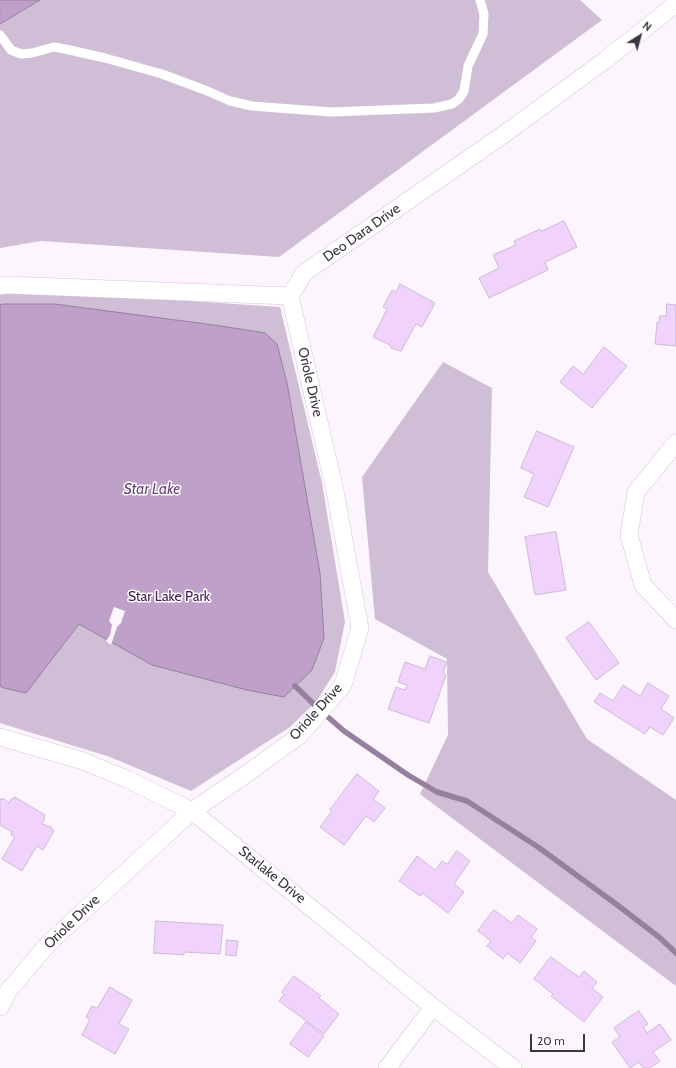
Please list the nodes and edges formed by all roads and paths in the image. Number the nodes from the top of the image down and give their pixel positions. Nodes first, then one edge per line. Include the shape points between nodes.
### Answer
1 (480, 0) edge
2 (676, 4) edge
3 (2, 39) edge
4 (0, 286) edge
5 (290, 296) junction
6 (676, 443) edge
7 (676, 620) edge
8 (0, 737) edge
9 (192, 811) junction
10 (0, 1007) edge
11 (434, 1007) junction
12 (387, 1068) edge
13 (513, 1068) edge

1 - 3 lane via 484,14 483,34 468,66 464,91 452,104 434,108 331,112 252,106 230,101 162,74 105,58 54,47 21,54 11,50
2 - 5 street, Deo Dara Drive via 507,132 304,273
4 - 5 street
5 - 9 street, Oriole Drive via 335,491 360,628 343,685 300,735
6 - 7 street via 636,492 629,535 643,585
8 - 9 street, Starlake Drive via 83,761
9 - 10 street, Oriole Drive via 48,944 9,990
9 - 11 street, Starlake Drive
11 - 12 street
11 - 13 street, Starlake Drive

